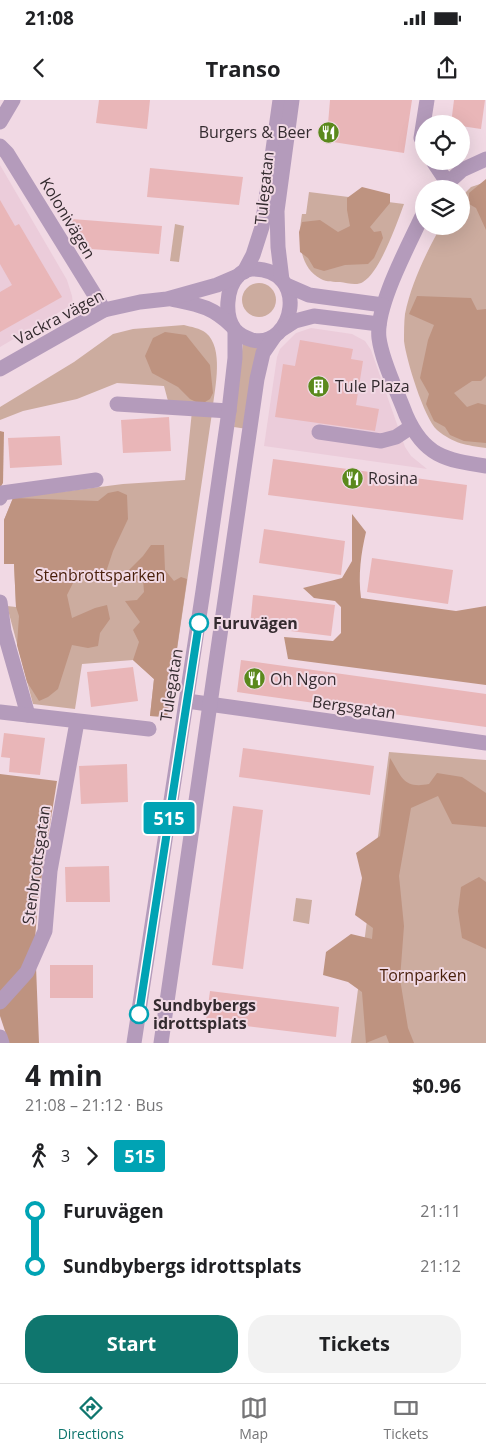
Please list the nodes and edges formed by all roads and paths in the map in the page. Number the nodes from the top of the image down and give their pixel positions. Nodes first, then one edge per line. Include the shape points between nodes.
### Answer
1 (13, 100) edge
2 (280, 100) edge
3 (292, 100) edge
4 (426, 100) edge
5 (424, 115) edge
6 (0, 122) edge
7 (0, 146) edge
8 (486, 159) edge
9 (450, 180) edge
10 (415, 232) edge
11 (241, 274) junction
12 (284, 283) junction
13 (168, 298) junction
14 (383, 305) junction
15 (104, 310) junction
16 (379, 324) junction
17 (234, 328) junction
18 (277, 333) junction
19 (0, 369) edge
20 (117, 404) dead end
21 (229, 411) junction
22 (411, 427) junction
23 (319, 432) dead end
24 (486, 466) edge
25 (96, 480) dead end
26 (0, 498) edge
27 (0, 602) edge
28 (186, 702) junction
29 (210, 705) junction
30 (0, 712) edge
31 (28, 715) junction
32 (77, 722) junction
33 (149, 729) dead end
34 (486, 743) edge
35 (0, 1002) edge
36 (0, 1036) edge
37 (2, 1043) edge
38 (134, 1043) edge
39 (161, 1043) edge

1 - 6 street
2 - 11 street, Tulegatan via 262,227 253,255
3 - 12 street, Tulegatan via 277,211
4 - 5 street
7 - 15 street, Kolonivägen via 7,152
8 - 9 street via 462,170
10 - 14 street
11 - 12 street via 252,269 269,270
11 - 13 street, Vackra vägen via 217,285
11 - 17 street via 229,295 228,312
12 - 14 street via 309,295
12 - 18 street via 289,310 286,322
13 - 15 street, Vackra vägen
13 - 17 street, Vackra vägen via 205,306 220,314
14 - 16 street
15 - 19 street, Vackra vägen
16 - 18 street via 314,316 295,321
16 - 22 street via 382,350
17 - 18 street via 247,339 256,341
17 - 21 street, Tulegatan via 235,358
18 - 29 street via 263,353 257,379
20 - 21 street
21 - 28 street, Tulegatan
22 - 23 street via 381,441
22 - 24 street via 434,453
25 - 26 street via 2,493
27 - 31 street via 4,631
28 - 29 street, Bergsgatan
28 - 38 street, Tulegatan
29 - 34 street, Bergsgatan
29 - 39 street
30 - 31 street
31 - 32 street
32 - 33 street
32 - 35 street, Stenbrottsgatan via 50,871 45,931 27,972
36 - 37 street

